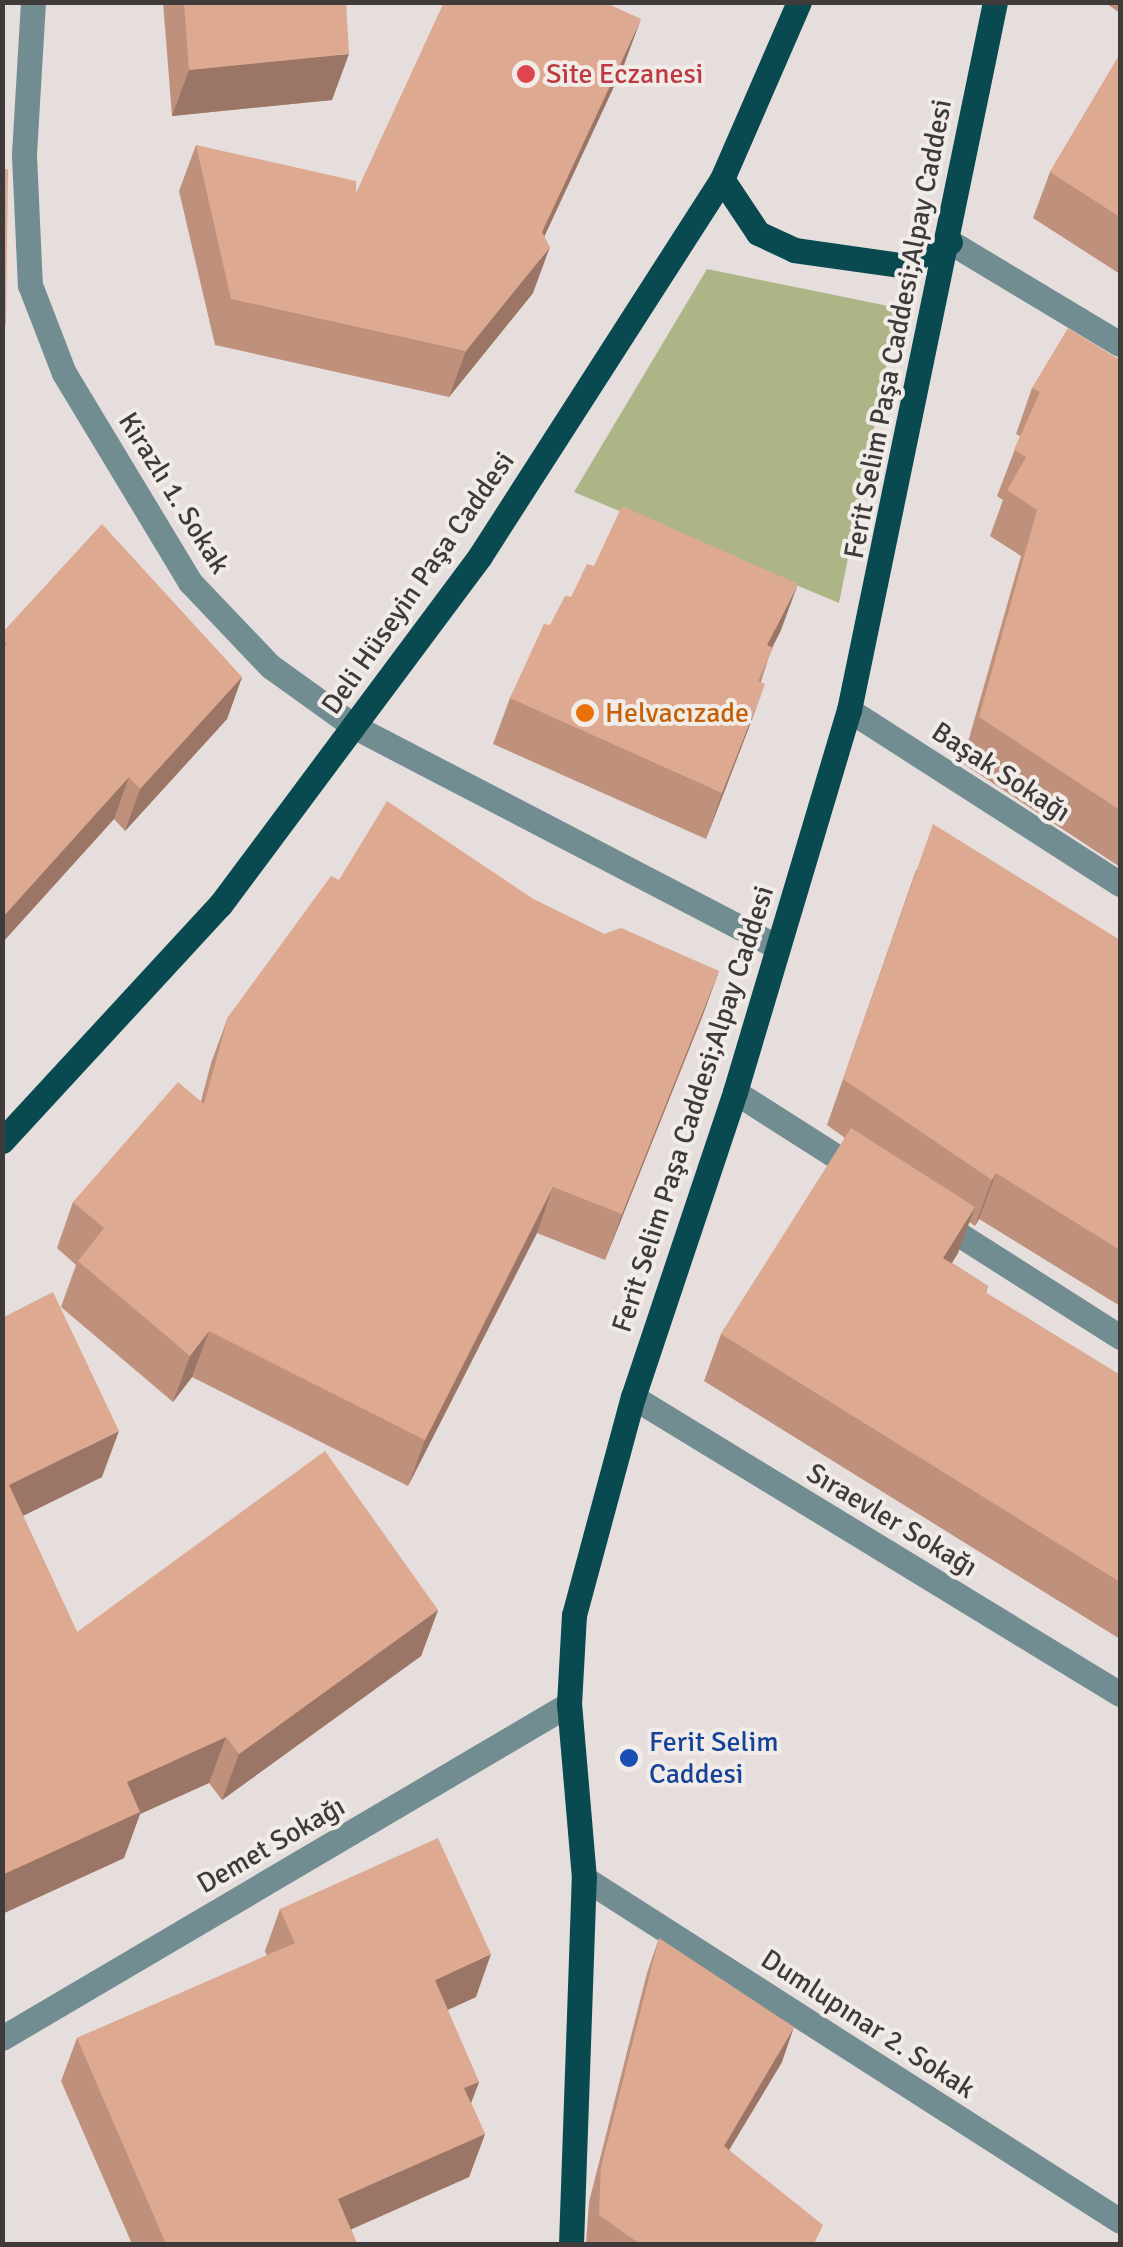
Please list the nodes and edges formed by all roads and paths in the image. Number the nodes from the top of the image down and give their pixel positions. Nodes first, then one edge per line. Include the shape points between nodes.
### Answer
1 (33, 2) edge
2 (799, 2) edge
3 (995, 2) edge
4 (722, 179) junction
5 (950, 242) junction
6 (1120, 344) edge
7 (850, 710) junction
8 (355, 727) junction
9 (1120, 884) edge
10 (776, 946) junction
11 (735, 1092) junction
12 (2, 1141) edge
13 (886, 1188) edge
14 (920, 1209) edge
15 (1120, 1337) edge
16 (633, 1396) junction
17 (1120, 1694) edge
18 (569, 1704) junction
19 (584, 1878) junction
20 (2, 2038) edge
21 (1120, 2221) edge
22 (571, 2244) edge

1 - 8 street, Kirazlı 1. Sokak via 24,155 30,285 64,374 190,582 270,666
2 - 4 main road, Deli Hüseyin Paşa Caddesi
3 - 5 main road, Ferit Selim Paşa Caddesi;Alpay Caddesi
4 - 5 main road via 758,234 794,250 901,265
4 - 8 main road, Deli Hüseyin Paşa Caddesi via 480,556
5 - 6 street
5 - 7 main road, Ferit Selim Paşa Caddesi;Alpay Caddesi
7 - 9 street, Başak Sokağı
7 - 10 main road, Ferit Selim Paşa Caddesi;Alpay Caddesi
8 - 10 street, Kirazlı 1. Sokak
8 - 12 main road, Deli Hüseyin Paşa Caddesi via 220,905
10 - 11 main road, Ferit Selim Paşa Caddesi;Alpay Caddesi
11 - 13 street
11 - 16 main road, Ferit Selim Paşa Caddesi;Alpay Caddesi
14 - 15 street
16 - 17 street, Sıraevler Sokağı
16 - 18 main road, Ferit Selim Paşa Caddesi;Alpay Caddesi via 574,1616
18 - 19 main road, Ferit Selim Paşa Caddesi;Alpay Caddesi
18 - 20 street, Demet Sokağı
19 - 21 street, Dumlupınar 2. Sokak
19 - 22 main road, Ferit Selim Paşa Caddesi;Alpay Caddesi

